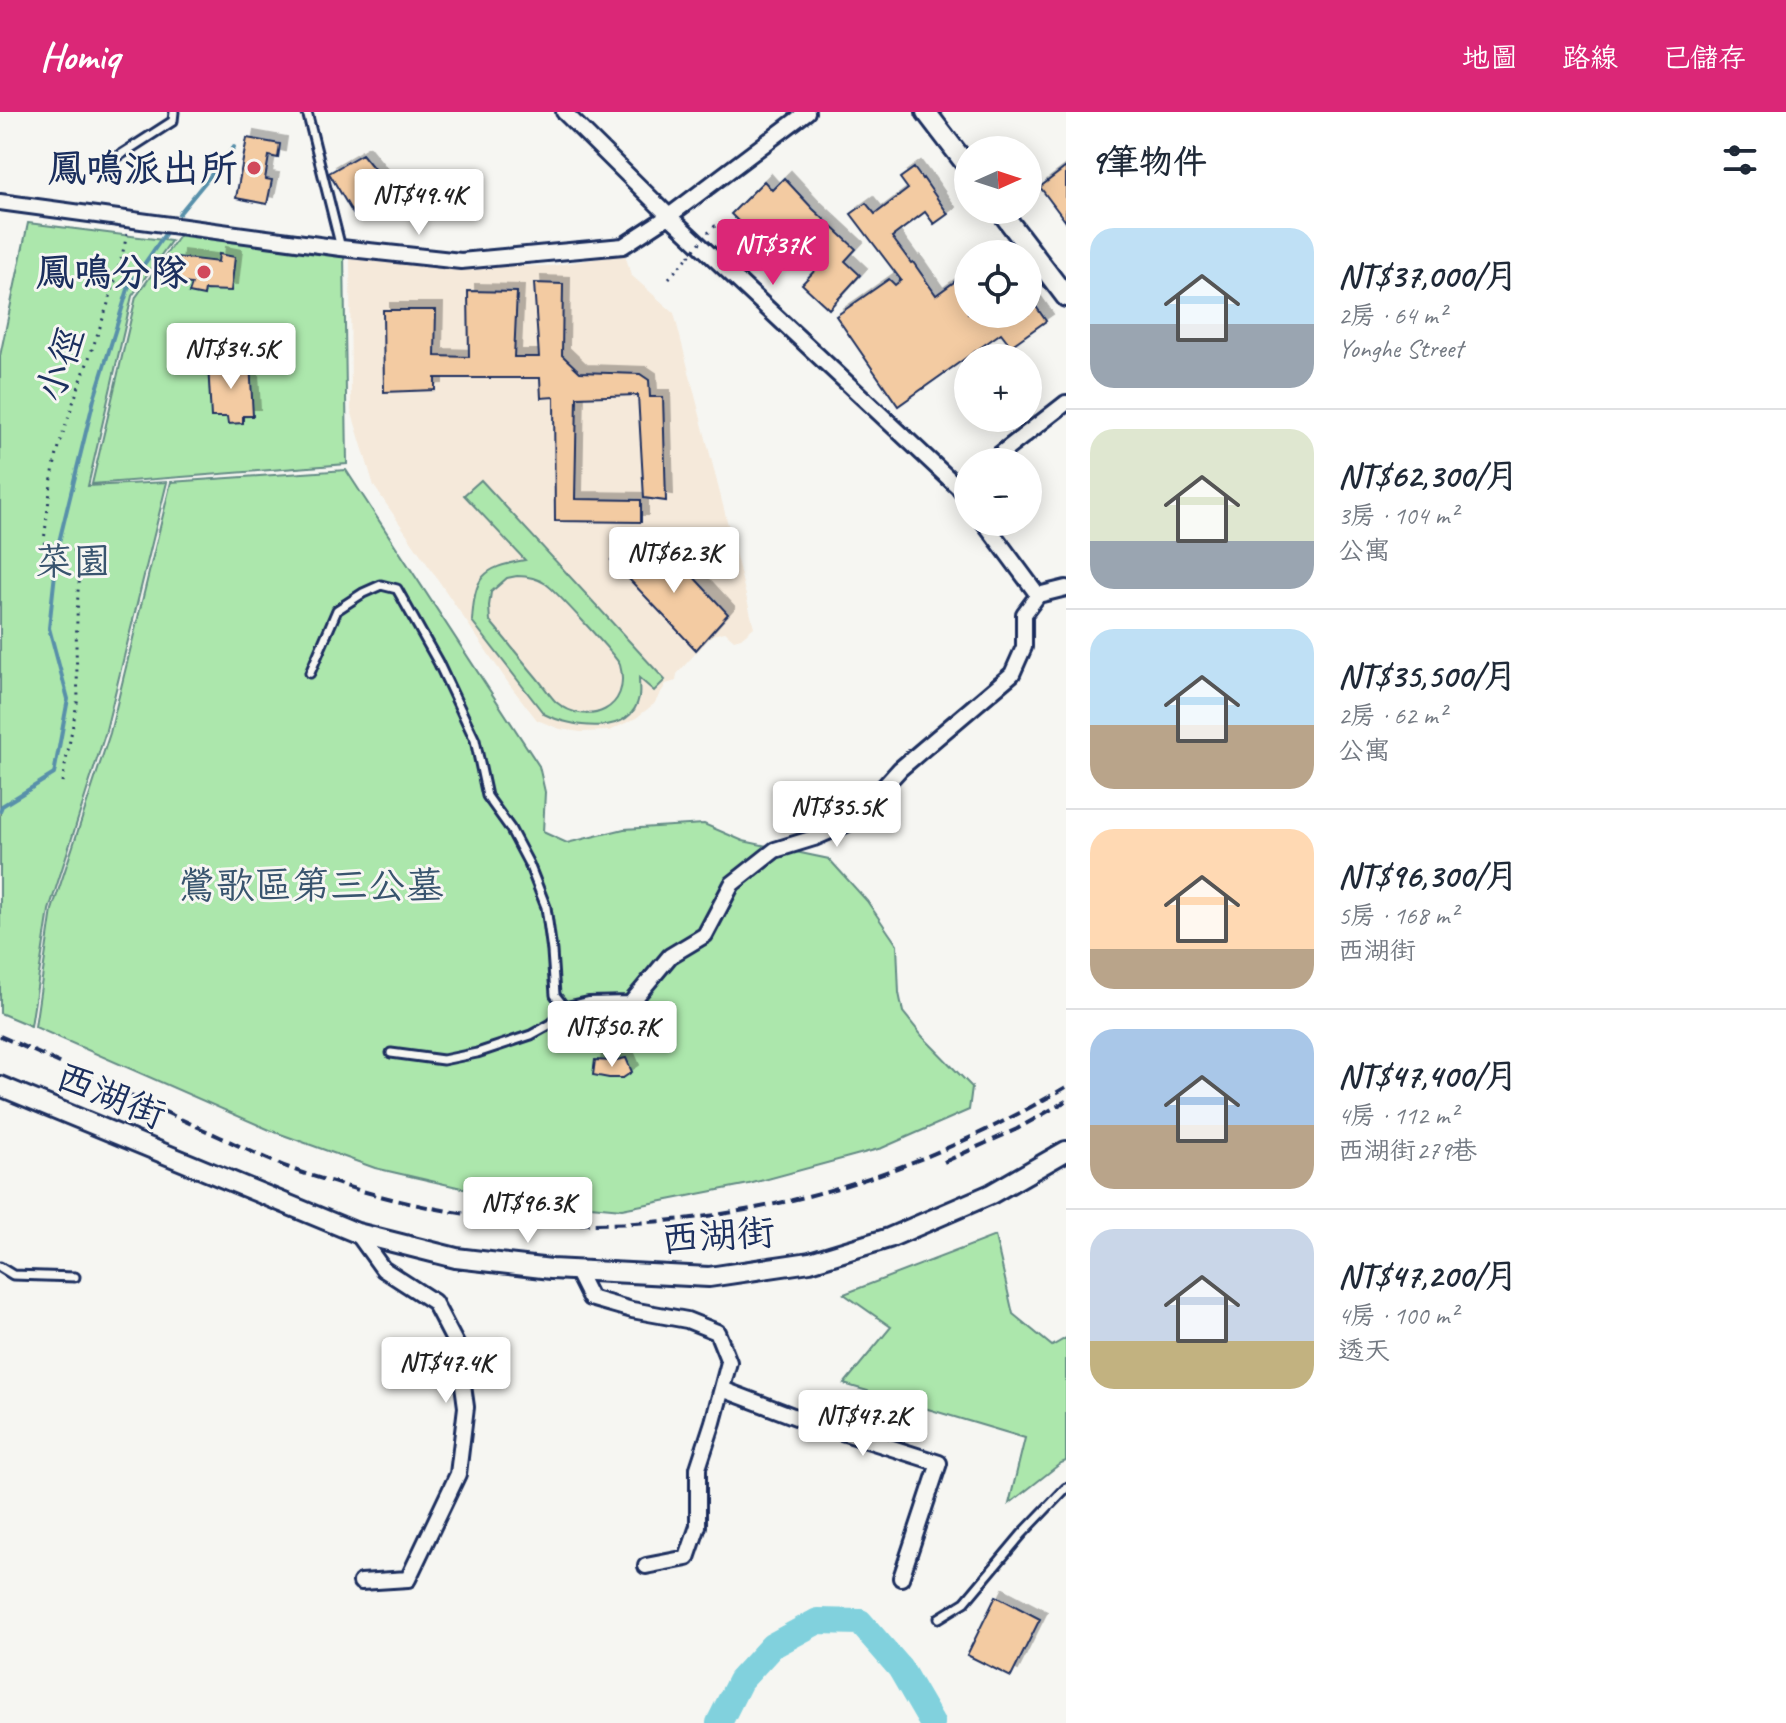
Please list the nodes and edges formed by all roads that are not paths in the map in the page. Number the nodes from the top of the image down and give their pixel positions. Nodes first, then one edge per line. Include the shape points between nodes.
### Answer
1 (174, 112) edge
2 (306, 112) edge
3 (564, 112) edge
4 (807, 112) edge
5 (926, 112) edge
6 (954, 149) edge
7 (117, 157) dead end
8 (0, 202) edge
9 (669, 216) junction
10 (1011, 224) edge
11 (341, 248) junction
12 (1066, 297) edge
13 (1066, 403) edge
14 (1008, 448) edge
15 (954, 475) edge
16 (994, 536) edge
17 (1066, 588) edge
18 (1038, 595) junction
19 (310, 673) dead end
20 (567, 1010) junction
21 (391, 1053) dead end
22 (0, 1086) edge
23 (1066, 1151) edge
24 (357, 1233) junction
25 (0, 1267) edge
26 (576, 1270) junction
27 (75, 1277) dead end
28 (722, 1389) junction
29 (1066, 1488) edge
30 (646, 1566) dead end
31 (901, 1578) dead end
32 (361, 1582) dead end
33 (939, 1618) dead end

1 - 7 lane via 173,121
2 - 11 lane
3 - 9 street
4 - 9 street
5 - 6 street
8 - 11 street
9 - 11 street via 623,246 461,261
9 - 15 street
10 - 12 street
13 - 14 street
16 - 18 street
17 - 18 street
18 - 20 street via 1024,614 1024,647 1012,674 900,769 853,821 775,850 732,884 705,935 670,956 630,1004
19 - 20 lane via 337,610 381,585 397,589 475,740 487,796 529,864 546,907 555,995
20 - 21 lane via 531,1035 477,1053 443,1060
22 - 24 street, 西湖街
23 - 26 street, 西湖街 via 991,1194 889,1238 810,1262 709,1277
24 - 26 street, 西湖街 via 456,1258
24 - 32 street via 383,1269 434,1302 458,1348 466,1407 458,1474 408,1579
25 - 27 lane via 13,1275
26 - 28 street via 590,1298 717,1332 729,1362
28 - 30 street via 698,1468 698,1526 687,1558
28 - 31 street via 939,1463
29 - 33 lane via 965,1602

